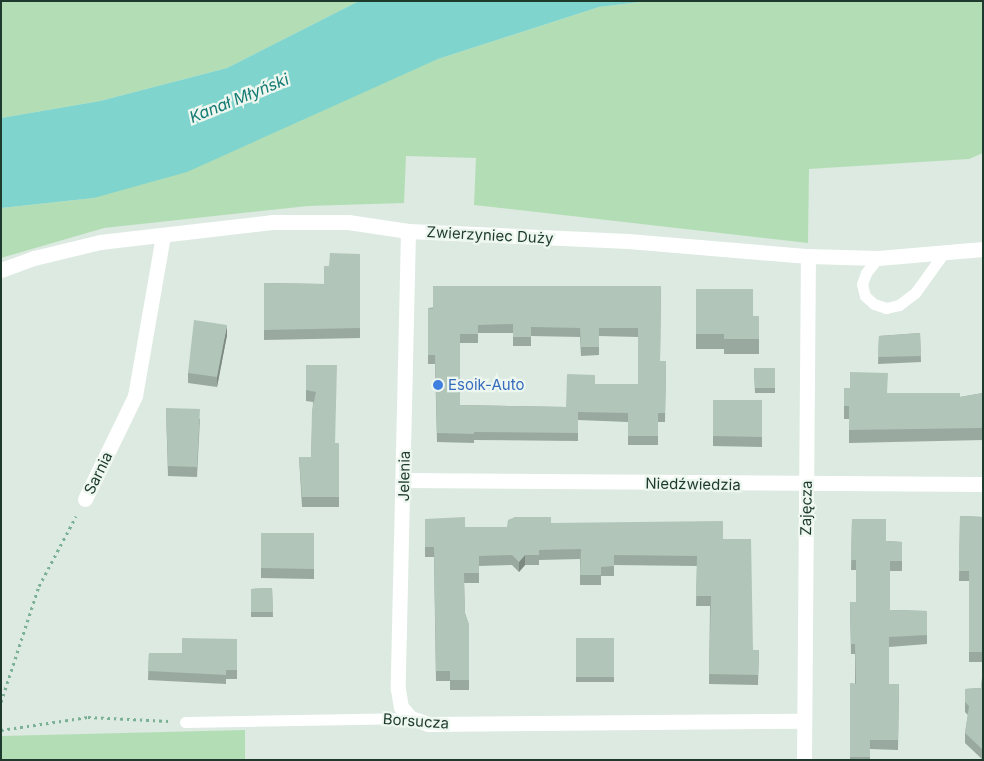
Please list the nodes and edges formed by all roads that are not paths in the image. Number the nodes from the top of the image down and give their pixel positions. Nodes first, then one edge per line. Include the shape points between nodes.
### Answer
1 (408, 231) junction
2 (163, 235) junction
3 (983, 249) edge
4 (943, 254) junction
5 (808, 256) junction
6 (878, 258) junction
7 (1, 270) edge
8 (404, 480) junction
9 (983, 484) edge
10 (806, 485) junction
11 (85, 499) road end
12 (411, 718) junction
13 (802, 721) junction
14 (185, 722) road end
15 (804, 760) edge

1 - 2 street, Zwierzyniec Duży via 348,222 272,222
1 - 5 street, Zwierzyniec Duży via 628,241
1 - 8 street, Jelenia
2 - 7 street, Zwierzyniec Duży via 100,242 34,258
2 - 11 street, Sarnia via 135,396
3 - 4 street, Zwierzyniec Duży
4 - 6 street, Zwierzyniec Duży
4 - 6 lane via 914,294 899,305 886,308 865,296 862,284 866,272
5 - 6 street, Zwierzyniec Duży
5 - 10 street, Zajęcza
8 - 10 street, Niedźwiedzia
8 - 12 street, Jelenia via 398,689 401,707
9 - 10 street, Niedźwiedzia
10 - 13 street, Zajęcza
12 - 13 street, Borsucza via 428,724
12 - 14 lane, Borsucza
13 - 15 street, Zajęcza

